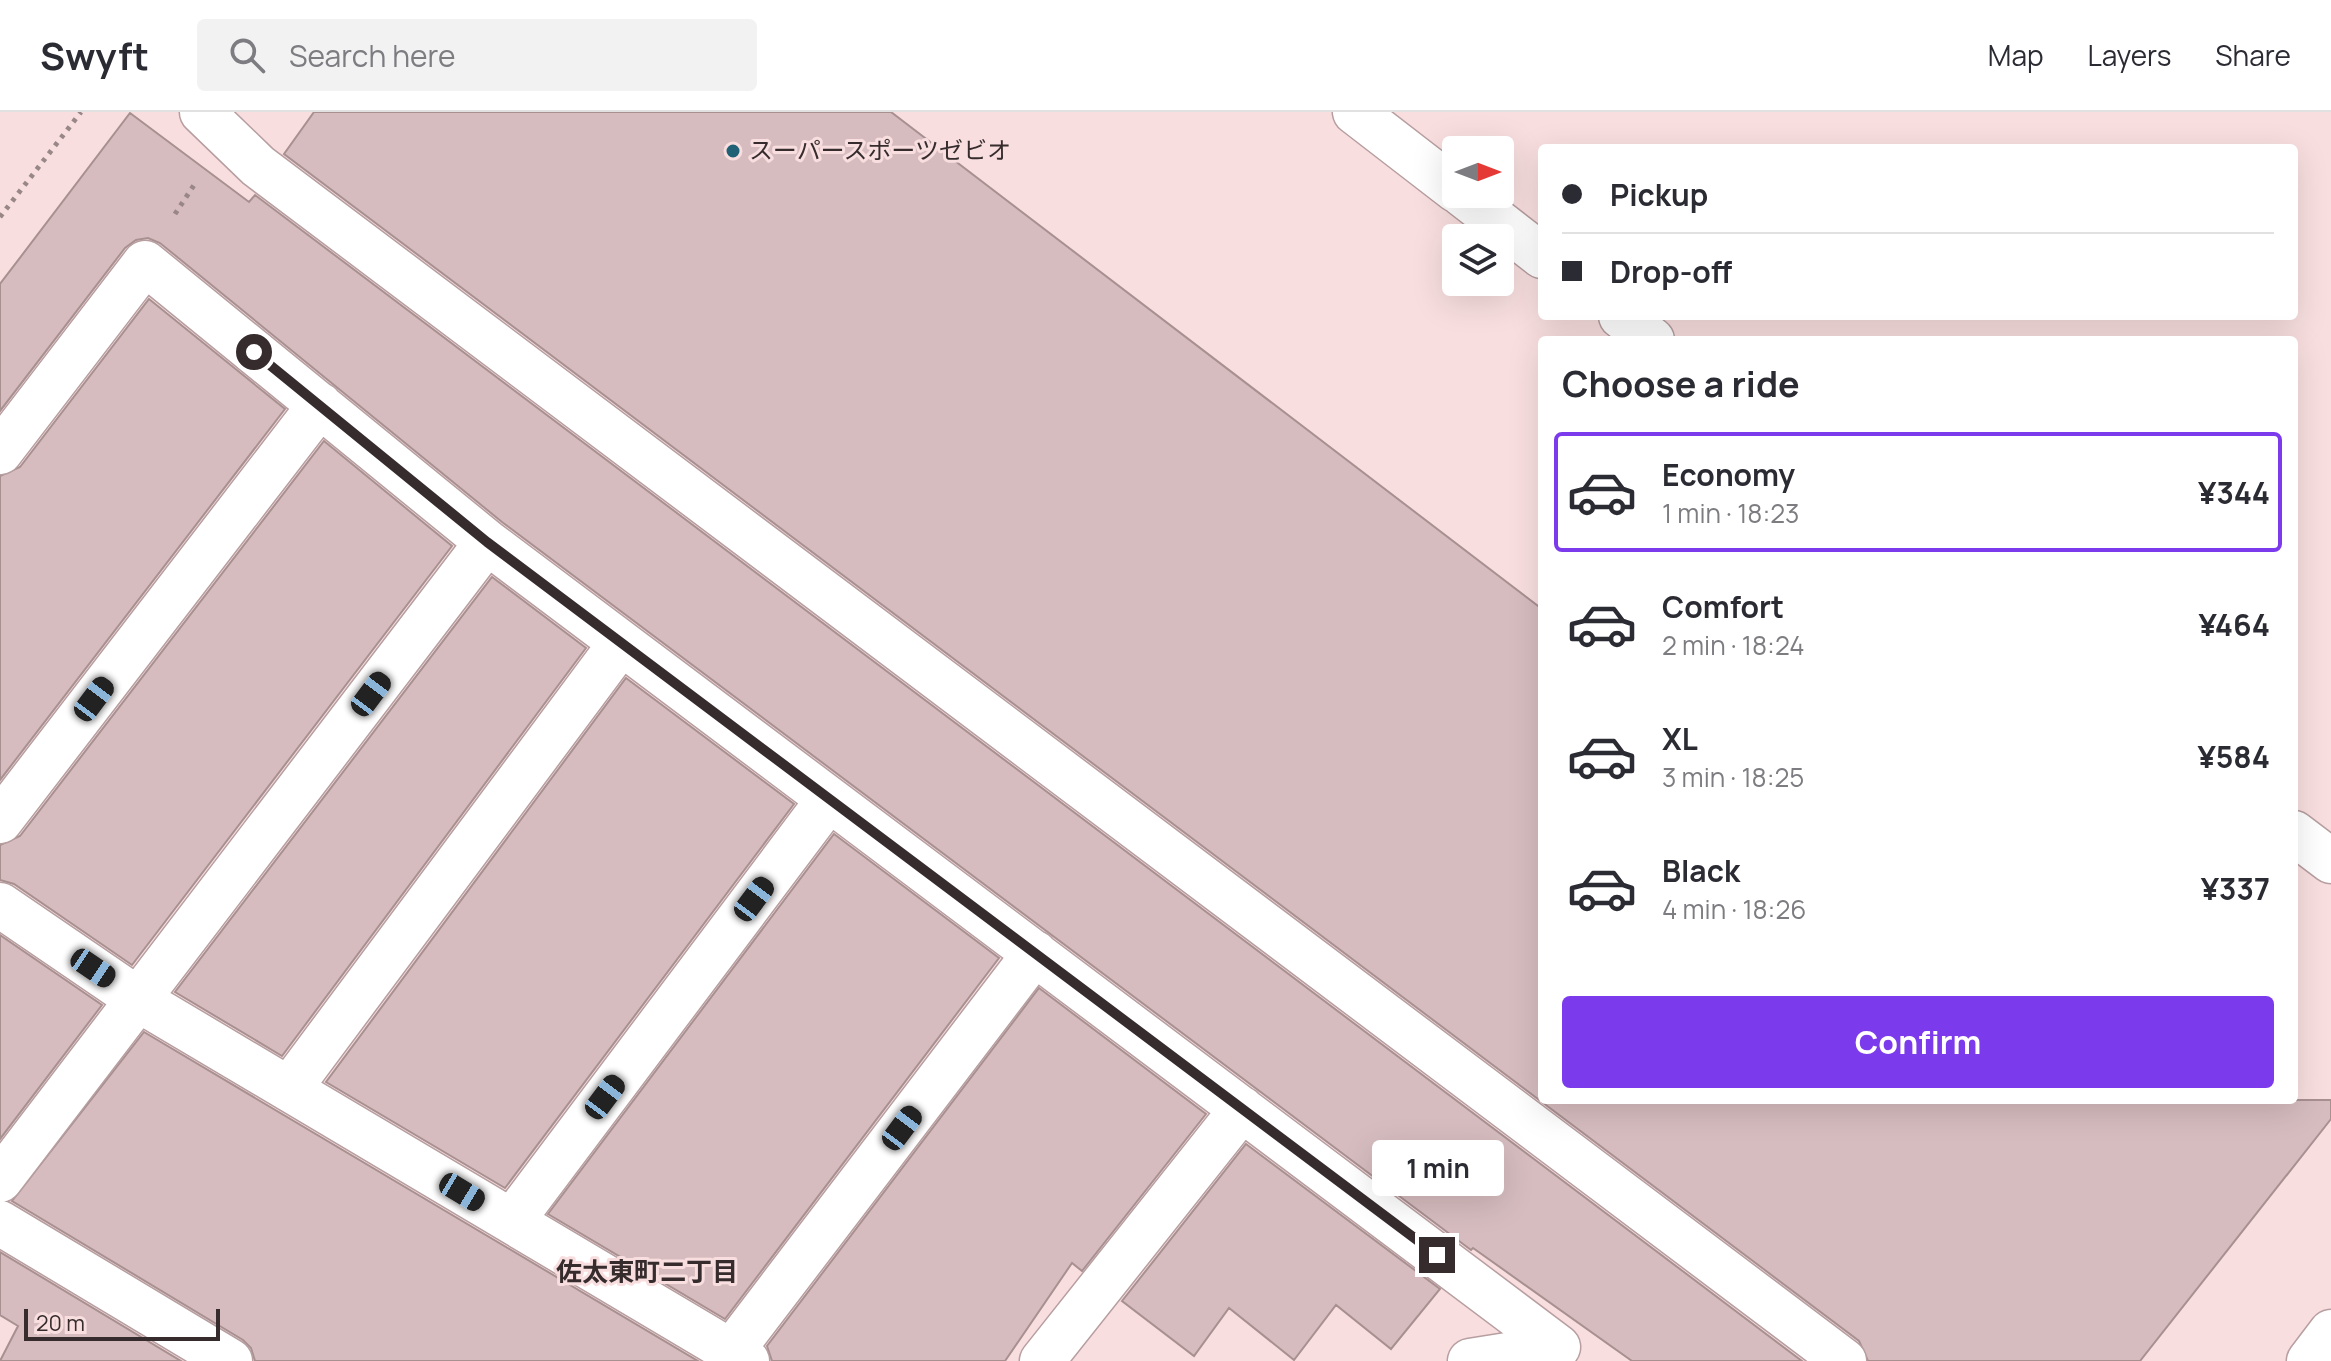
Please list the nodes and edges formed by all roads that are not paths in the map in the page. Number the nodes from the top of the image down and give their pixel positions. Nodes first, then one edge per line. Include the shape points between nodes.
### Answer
1 (1355, 112) edge
2 (211, 120) edge
3 (1442, 179) edge
4 (1480, 208) edge
5 (1538, 253) edge
6 (1626, 320) edge
7 (1647, 336) edge
8 (320, 405) junction
9 (0, 452) edge
10 (487, 542) junction
11 (621, 643) junction
12 (829, 799) junction
13 (0, 821) edge
14 (2298, 836) edge
15 (2331, 861) edge
16 (0, 905) edge
17 (1035, 953) junction
18 (139, 1000) junction
19 (289, 1089) junction
20 (1242, 1109) junction
21 (0, 1180) edge
22 (512, 1221) junction
23 (0, 1223) edge
24 (2331, 1332) edge
25 (1568, 1354) edge
26 (739, 1356) edge
27 (230, 1361) edge
28 (1042, 1361) edge
29 (1470, 1361) edge
30 (1844, 1361) edge
31 (2309, 1361) edge

1 - 3 street
2 - 30 street via 271,176
4 - 5 street
6 - 7 street
8 - 9 street via 145,263
8 - 10 street
8 - 13 street
10 - 11 street
10 - 18 street
11 - 12 street
11 - 19 street
12 - 17 street
12 - 22 street
14 - 15 street
16 - 18 street
17 - 20 street
17 - 26 street
18 - 19 street
18 - 21 street
19 - 22 street
20 - 25 street
20 - 28 street
22 - 26 street
23 - 27 street
24 - 31 street
25 - 29 street

